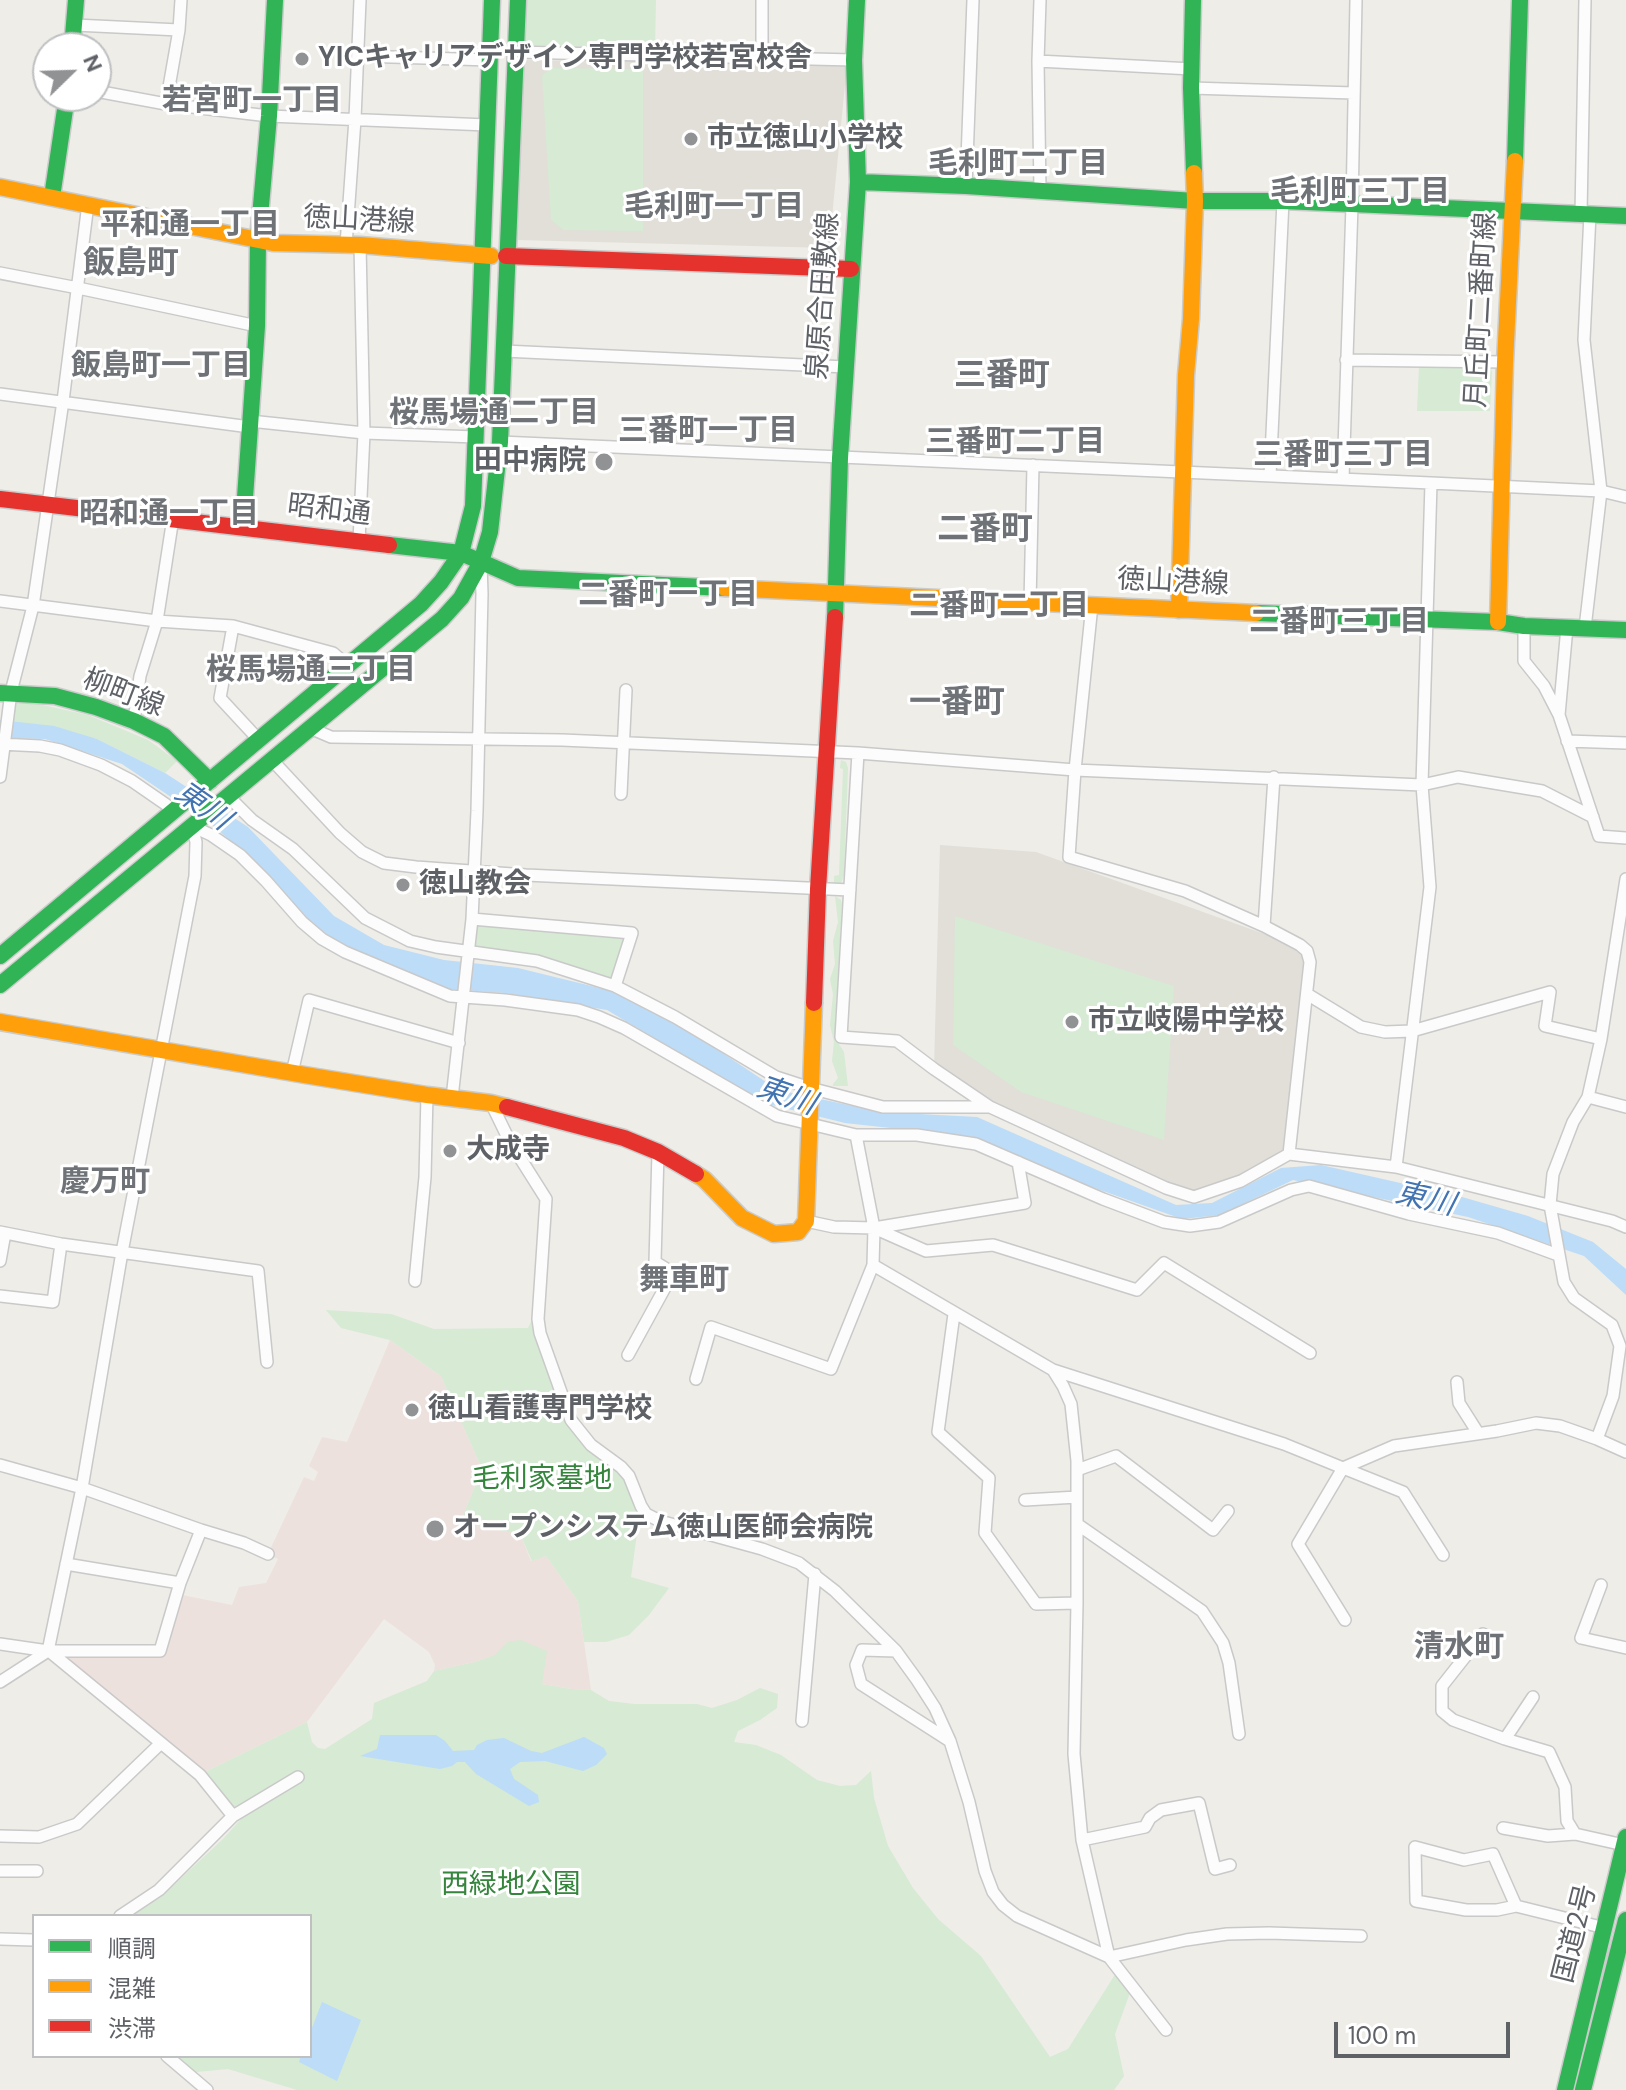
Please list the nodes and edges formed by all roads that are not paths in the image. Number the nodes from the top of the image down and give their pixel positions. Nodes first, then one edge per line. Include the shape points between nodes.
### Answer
1 (76, 0) edge
2 (181, 0) edge
3 (275, 0) edge
4 (360, 0) edge
5 (492, 0) edge
6 (518, 0) edge
7 (762, 0) edge
8 (857, 0) edge
9 (973, 0) edge
10 (1040, 0) edge
11 (1193, 0) edge
12 (1356, 0) edge
13 (1520, 0) edge
14 (1585, 0) edge
15 (75, 25) junction
16 (179, 30) junction
17 (74, 32) edge
18 (516, 52) junction
19 (359, 56) junction
20 (762, 57) junction
21 (490, 60) junction
22 (854, 60) junction
23 (1038, 61) junction
24 (1192, 69) junction
25 (1191, 88) junction
26 (1354, 93) junction
27 (112, 94) edge
28 (166, 104) junction
29 (65, 112) edge
30 (269, 116) junction
31 (355, 119) junction
32 (487, 125) junction
33 (858, 182) junction
34 (966, 186) junction
35 (0, 187) edge
36 (1040, 191) junction
37 (52, 197) junction
38 (1195, 201) junction
39 (1283, 201) junction
40 (88, 204) junction
41 (1352, 205) junction
42 (1513, 213) junction
43 (1586, 214) junction
44 (1626, 216) edge
45 (258, 239) junction
46 (353, 245) junction
47 (481, 256) junction
48 (506, 256) junction
49 (851, 269) junction
50 (0, 273) edge
51 (78, 288) junction
52 (257, 326) junction
53 (504, 351) junction
54 (1346, 360) junction
55 (1505, 362) junction
56 (846, 367) junction
57 (0, 394) edge
58 (63, 401) junction
59 (250, 424) junction
60 (364, 433) junction
61 (476, 437) junction
62 (500, 442) junction
63 (840, 458) junction
64 (1033, 465) junction
65 (1183, 473) junction
66 (1270, 476) junction
67 (1343, 479) junction
68 (1431, 483) junction
69 (1502, 487) junction
70 (1601, 491) junction
71 (1626, 497) edge
72 (0, 499) edge
73 (48, 504) junction
74 (173, 518) junction
75 (243, 526) junction
76 (359, 541) junction
77 (461, 553) junction
78 (481, 562) junction
79 (836, 594) junction
80 (0, 601) edge
81 (1030, 603) junction
82 (1092, 605) junction
83 (33, 606) junction
84 (1179, 610) junction
85 (1426, 620) junction
86 (157, 621) junction
87 (1498, 622) junction
88 (233, 626) junction
89 (1524, 626) junction
90 (1567, 627) junction
91 (1585, 628) junction
92 (1626, 630) edge
93 (347, 665) junction
94 (626, 690) dead end
95 (5, 693) edge
96 (1559, 715) junction
97 (134, 721) junction
98 (310, 728) junction
99 (478, 738) junction
100 (258, 739) junction
101 (1567, 741) junction
102 (624, 743) junction
103 (1626, 743) edge
104 (2, 744) edge
105 (826, 752) junction
106 (858, 753) junction
107 (272, 760) junction
108 (1075, 770) junction
109 (0, 777) edge
110 (1274, 777) junction
111 (210, 781) junction
112 (1422, 785) junction
113 (621, 794) dead end
114 (228, 796) junction
115 (174, 810) junction
116 (1593, 817) junction
117 (192, 826) junction
118 (1626, 838) edge
119 (474, 871) junction
120 (1626, 880) edge
121 (818, 889) junction
122 (850, 890) junction
123 (472, 919) junction
124 (1264, 926) junction
125 (469, 951) junction
126 (0, 956) edge
127 (0, 985) edge
128 (615, 986) junction
129 (1307, 994) junction
130 (464, 998) junction
131 (0, 1022) edge
132 (1412, 1031) junction
133 (1601, 1039) junction
134 (459, 1043) junction
135 (161, 1050) junction
136 (292, 1073) junction
137 (810, 1088) junction
138 (427, 1095) junction
139 (1588, 1097) junction
140 (452, 1098) junction
141 (491, 1103) junction
142 (990, 1107) junction
143 (1626, 1107) edge
144 (810, 1124) junction
145 (856, 1135) junction
146 (658, 1152) junction
147 (1289, 1154) junction
148 (1018, 1162) junction
149 (1396, 1167) junction
150 (1550, 1205) junction
151 (806, 1221) junction
152 (1626, 1227) edge
153 (874, 1228) junction
154 (2, 1233) edge
155 (61, 1244) junction
156 (122, 1252) junction
157 (1558, 1255) junction
158 (0, 1261) edge
159 (873, 1265) junction
160 (415, 1281) dead end
161 (0, 1296) edge
162 (954, 1314) junction
163 (1310, 1353) dead end
164 (628, 1355) dead end
165 (267, 1362) dead end
166 (1053, 1370) junction
167 (696, 1379) dead end
168 (1457, 1382) dead end
169 (1478, 1433) junction
170 (1597, 1439) junction
171 (1626, 1452) edge
172 (0, 1465) edge
173 (1343, 1468) junction
174 (1077, 1470) junction
175 (82, 1488) junction
176 (1077, 1497) junction
177 (1025, 1500) dead end
178 (1228, 1511) dead end
179 (1077, 1524) junction
180 (201, 1530) junction
181 (268, 1554) dead end
182 (1443, 1555) dead end
183 (66, 1564) junction
184 (815, 1574) junction
185 (180, 1583) junction
186 (1601, 1585) dead end
187 (1077, 1603) junction
188 (1345, 1620) dead end
189 (1483, 1634) dead end
190 (0, 1644) edge
191 (1626, 1648) edge
192 (48, 1651) junction
193 (896, 1651) junction
194 (0, 1682) edge
195 (1533, 1697) dead end
196 (802, 1721) dead end
197 (1239, 1734) dead end
198 (1505, 1739) junction
199 (950, 1741) junction
200 (161, 1743) junction
201 (298, 1777) dead end
202 (233, 1816) junction
203 (1503, 1828) dead end
204 (1575, 1834) junction
205 (0, 1836) edge
206 (1082, 1840) junction
207 (1625, 1841) edge
208 (1230, 1865) dead end
209 (0, 1871) edge
210 (37, 1871) dead end
211 (1516, 1906) junction
212 (123, 1914) edge
213 (1626, 1920) edge
214 (1605, 1928) junction
215 (1361, 1936) dead end
216 (0, 1939) edge
217 (32, 1940) edge
218 (1109, 1957) junction
219 (1166, 2030) dead end
220 (169, 2058) edge
221 (207, 2090) edge
222 (1565, 2090) edge
223 (1583, 2090) edge

1 - 15 main road
2 - 16 street
3 - 30 main road
4 - 19 street
5 - 21 main road
6 - 18 main road
7 - 20 street
8 - 22 main road, 泉原合田敷線
9 - 34 street
10 - 23 street
11 - 24 main road
12 - 26 street
13 - 42 main road, 月丘町二番町線
14 - 43 street
15 - 16 street
15 - 17 main road
16 - 28 street
18 - 20 street
18 - 48 main road
19 - 21 street
19 - 31 street
20 - 22 street
21 - 32 main road
22 - 33 main road, 泉原合田敷線
23 - 24 street
23 - 36 street
24 - 25 main road
25 - 26 street
25 - 38 main road
26 - 41 street
27 - 28 street
28 - 30 street
29 - 37 main road
30 - 31 street
30 - 45 main road
31 - 32 street
31 - 46 street
32 - 47 main road
33 - 34 main road
33 - 49 main road, 泉原合田敷線
34 - 36 main road
35 - 37 main road, 徳山港線
36 - 38 main road
37 - 40 main road, 徳山港線
38 - 39 main road
38 - 65 main road
39 - 41 main road
39 - 66 street
40 - 45 main road, 徳山港線
40 - 51 street
41 - 42 main road
41 - 54 street
42 - 43 main road
42 - 55 main road, 月丘町二番町線
43 - 44 main road
43 - 70 street via 1584,340
45 - 46 main road, 徳山港線
45 - 52 main road
46 - 47 main road, 徳山港線
46 - 60 street
47 - 48 main road, 徳山港線
47 - 61 main road
48 - 49 main road, 徳山港線
48 - 53 main road
49 - 56 main road, 泉原合田敷線
50 - 51 street
51 - 52 street
51 - 58 street
52 - 59 main road
53 - 56 street
53 - 62 main road
54 - 55 street
54 - 67 street
55 - 69 main road, 月丘町二番町線
56 - 63 main road, 泉原合田敷線
57 - 58 street
58 - 59 street
58 - 73 street
59 - 60 street
59 - 75 main road
60 - 61 street
60 - 76 street
61 - 77 main road via 473,506
62 - 63 street
62 - 78 main road via 490,532
63 - 64 street
63 - 79 main road, 泉原合田敷線
64 - 65 street
64 - 81 street
65 - 66 street
65 - 84 main road
66 - 67 street
67 - 68 street
68 - 69 street
68 - 85 street
69 - 70 street
69 - 87 main road, 月丘町二番町線
70 - 71 street
70 - 91 street
72 - 73 main road, 昭和通
73 - 74 main road, 昭和通
73 - 83 street
74 - 75 main road, 昭和通
74 - 86 street
75 - 76 main road, 昭和通
76 - 77 main road, 昭和通
77 - 78 main road, 徳山港線
77 - 93 main road via 421,604
78 - 79 main road, 徳山港線 via 518,578
78 - 98 main road via 442,619
78 - 99 street
79 - 81 main road, 徳山港線
79 - 105 main road, 泉原合田敷線
80 - 83 street
81 - 82 main road, 徳山港線
82 - 84 main road, 徳山港線
82 - 108 street
83 - 86 street
83 - 95 street
84 - 85 main road, 徳山港線
85 - 87 main road, 徳山港線
85 - 112 street
86 - 88 street
86 - 97 street via 140,676
87 - 89 main road, 徳山港線
88 - 93 street via 333,653
88 - 100 street via 220,698
89 - 90 main road, 徳山港線
89 - 96 street via 1524,661
90 - 91 main road, 徳山港線
90 - 96 street
91 - 92 main road, 徳山港線
93 - 100 main road
94 - 102 street
95 - 97 main road, 柳町線 via 55,696
95 - 104 street via 9,713
96 - 101 street
97 - 111 main road, 柳町線 via 164,736
98 - 99 street via 331,737
98 - 107 main road
99 - 102 street
99 - 119 street
100 - 111 main road
101 - 103 street
101 - 116 street
102 - 105 street
102 - 113 street
104 - 109 street
104 - 115 street via 60,750 101,765
105 - 106 street
105 - 121 main road, 泉原合田敷線
106 - 108 street
106 - 122 street
107 - 114 main road
107 - 119 street via 362,852 384,863
108 - 110 street
108 - 124 street via 1069,857 1185,891
110 - 112 street
110 - 124 street
111 - 115 main road
112 - 116 street via 1458,777 1542,791
112 - 132 street via 1430,887
114 - 117 main road
114 - 125 street via 365,918 410,941
115 - 126 main road
116 - 118 street via 1599,836
117 - 127 main road
117 - 130 street via 240,855 322,939 411,981
117 - 135 street via 195,876
119 - 121 street
119 - 123 street
120 - 133 street
121 - 122 street
121 - 137 main road, 泉原合田敷線
122 - 142 street via 841,1037 897,1041
123 - 125 street
123 - 128 street via 632,933
124 - 129 street via 1307,951
125 - 128 street via 537,961
125 - 130 street
128 - 137 street via 776,1077
129 - 132 street via 1361,1027
129 - 147 street
130 - 134 street
130 - 144 street via 578,1010 599,1017 777,1116
131 - 135 main road
132 - 133 street via 1550,992 1545,1026
132 - 149 street
133 - 139 street
134 - 136 street via 309,1000
134 - 140 street
135 - 136 main road
135 - 156 street
136 - 138 main road
137 - 142 street via 883,1107
137 - 144 main road, 泉原合田敷線
138 - 140 main road
138 - 160 street
139 - 143 street
139 - 150 street via 1553,1174
140 - 141 main road
141 - 146 main road
141 - 184 street via 546,1199 538,1319 571,1420 591,1445 629,1476 646,1514 762,1549
142 - 147 street via 1194,1197 1241,1181
144 - 145 street
144 - 151 main road, 泉原合田敷線
145 - 148 street via 956,1140
145 - 153 street
146 - 151 main road via 704,1179 742,1218 774,1234 798,1232
146 - 164 street via 655,1262 673,1273
147 - 149 street
148 - 153 street via 1025,1203
148 - 157 street via 1164,1222 1219,1222 1309,1186 1498,1233
149 - 150 street
150 - 152 street
150 - 157 street
151 - 153 street
153 - 159 street
153 - 163 street via 926,1251 993,1245 1137,1290 1164,1263
154 - 155 street
154 - 158 street
155 - 156 street
155 - 161 street via 53,1302
156 - 165 street via 258,1271
156 - 175 street
157 - 170 street via 1574,1298 1612,1325 1620,1346 1613,1396
159 - 162 street
159 - 167 street via 831,1369 711,1327
162 - 166 street
162 - 187 street via 938,1432 989,1478 985,1533 1036,1604
166 - 173 street
166 - 174 street via 1071,1404
168 - 169 street via 1459,1403
169 - 170 street via 1536,1423
169 - 173 street via 1394,1446
170 - 171 street
172 - 175 street
173 - 182 street via 1403,1492
173 - 188 street via 1298,1544
174 - 176 street
174 - 178 street via 1116,1456 1213,1530
175 - 180 street
175 - 183 street
176 - 177 street
176 - 179 street
179 - 187 street
179 - 197 street via 1202,1611 1223,1643
180 - 181 street
180 - 185 street
183 - 185 street
183 - 192 street
184 - 193 street
184 - 196 street
185 - 192 street via 160,1651
186 - 191 street via 1581,1638
187 - 206 street via 1074,1754
189 - 198 street via 1442,1686 1442,1711
190 - 192 street
192 - 194 street
192 - 200 street
193 - 199 street via 935,1708
193 - 199 street via 862,1650 856,1665 861,1684
195 - 198 street
198 - 204 street via 1549,1752 1565,1787 1567,1821
199 - 218 street via 993,1892 1017,1916
200 - 202 street via 200,1775
200 - 205 street via 77,1824 39,1837
201 - 202 street
202 - 212 street via 159,1890
203 - 204 street via 1548,1836
204 - 207 street
206 - 208 street via 1145,1827 1161,1810 1199,1803 1215,1869
206 - 218 street
207 - 214 main road, 国道2号
209 - 210 street
211 - 211 street via 1493,1854 1464,1860 1415,1847 1416,1901 1466,1910
211 - 214 street
213 - 223 main road, 国道2号
214 - 222 main road, 国道2号
215 - 218 street via 1227,1934
216 - 217 street
218 - 219 street
220 - 221 street

